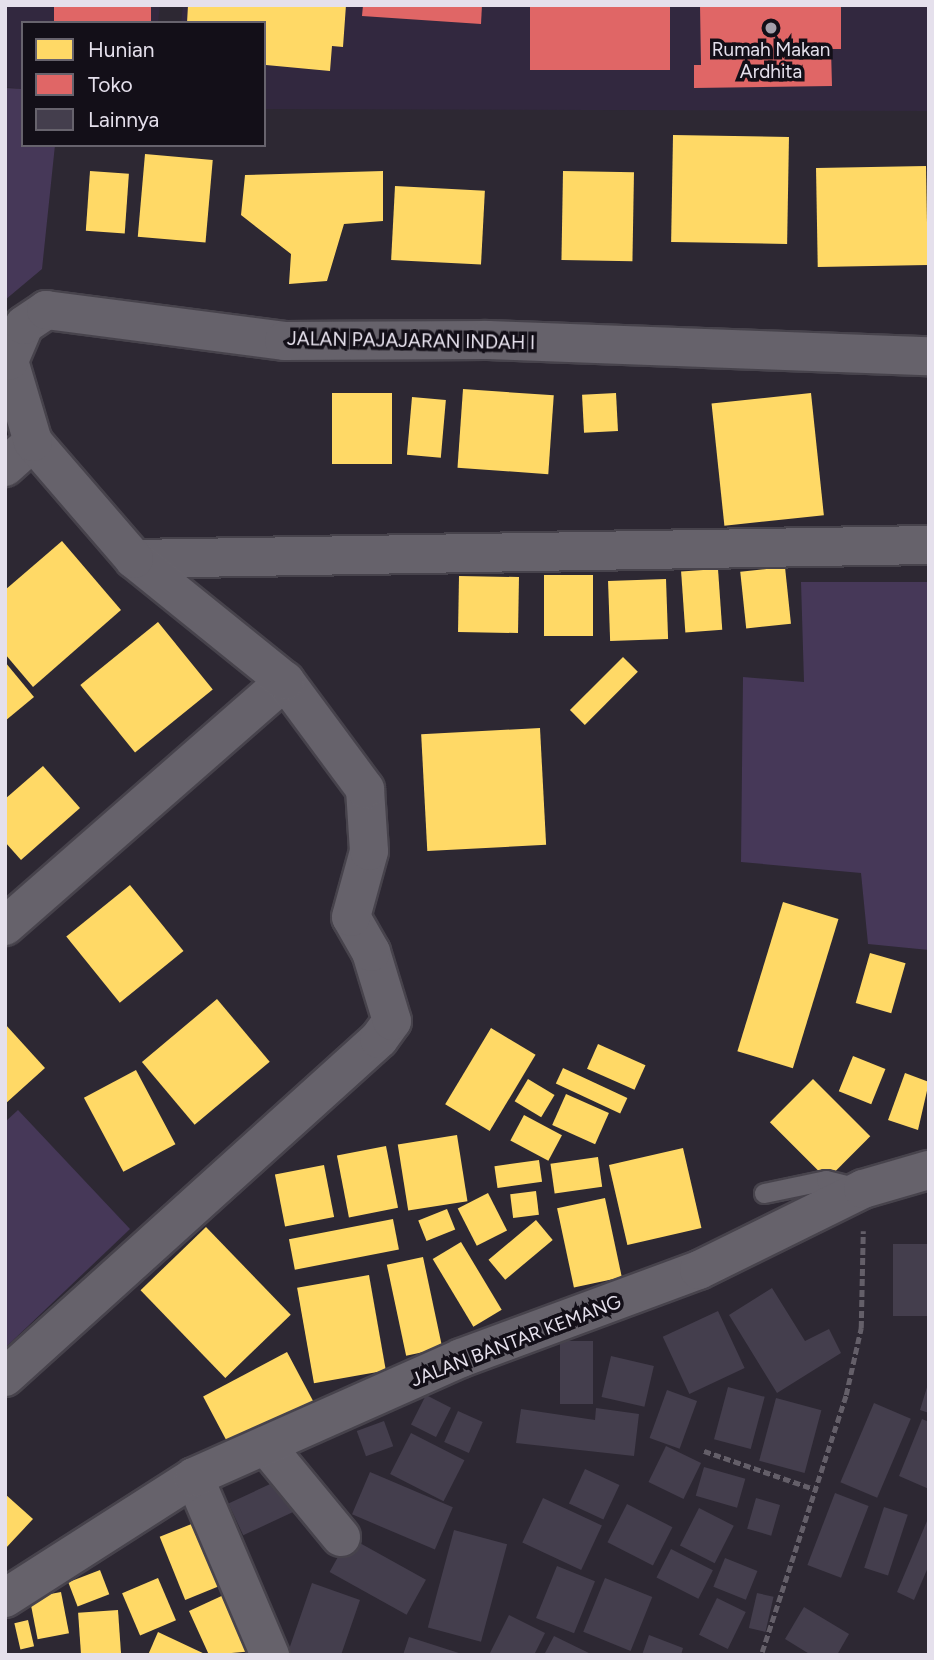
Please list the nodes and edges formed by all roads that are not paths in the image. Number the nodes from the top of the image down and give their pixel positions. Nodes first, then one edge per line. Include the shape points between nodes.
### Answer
1 (929, 356) edge
2 (33, 442) junction
3 (5, 467) edge
4 (929, 545) edge
5 (134, 559) junction
6 (285, 681) junction
7 (5, 926) edge
8 (929, 1170) edge
9 (863, 1189) junction
10 (764, 1194) dead end
11 (5, 1377) edge
12 (265, 1446) junction
13 (194, 1477) junction
14 (341, 1537) dead end
15 (5, 1598) edge
16 (270, 1655) edge

1 - 2 street, JALAN PAJAJARAN INDAH I via 487,340 284,341 46,310 24,325 9,361
2 - 3 street
2 - 5 street
4 - 5 street
5 - 6 street
6 - 7 street
6 - 11 street via 365,789 369,851 351,917 371,952 392,1021
8 - 9 street, JALAN BANTAR KEMANG
9 - 10 lane via 826,1180
9 - 12 street, JALAN BANTAR KEMANG via 699,1270 461,1358
12 - 13 street, JALAN BANTAR KEMANG
12 - 14 street
13 - 15 street, JALAN BANTAR KEMANG
13 - 16 street

